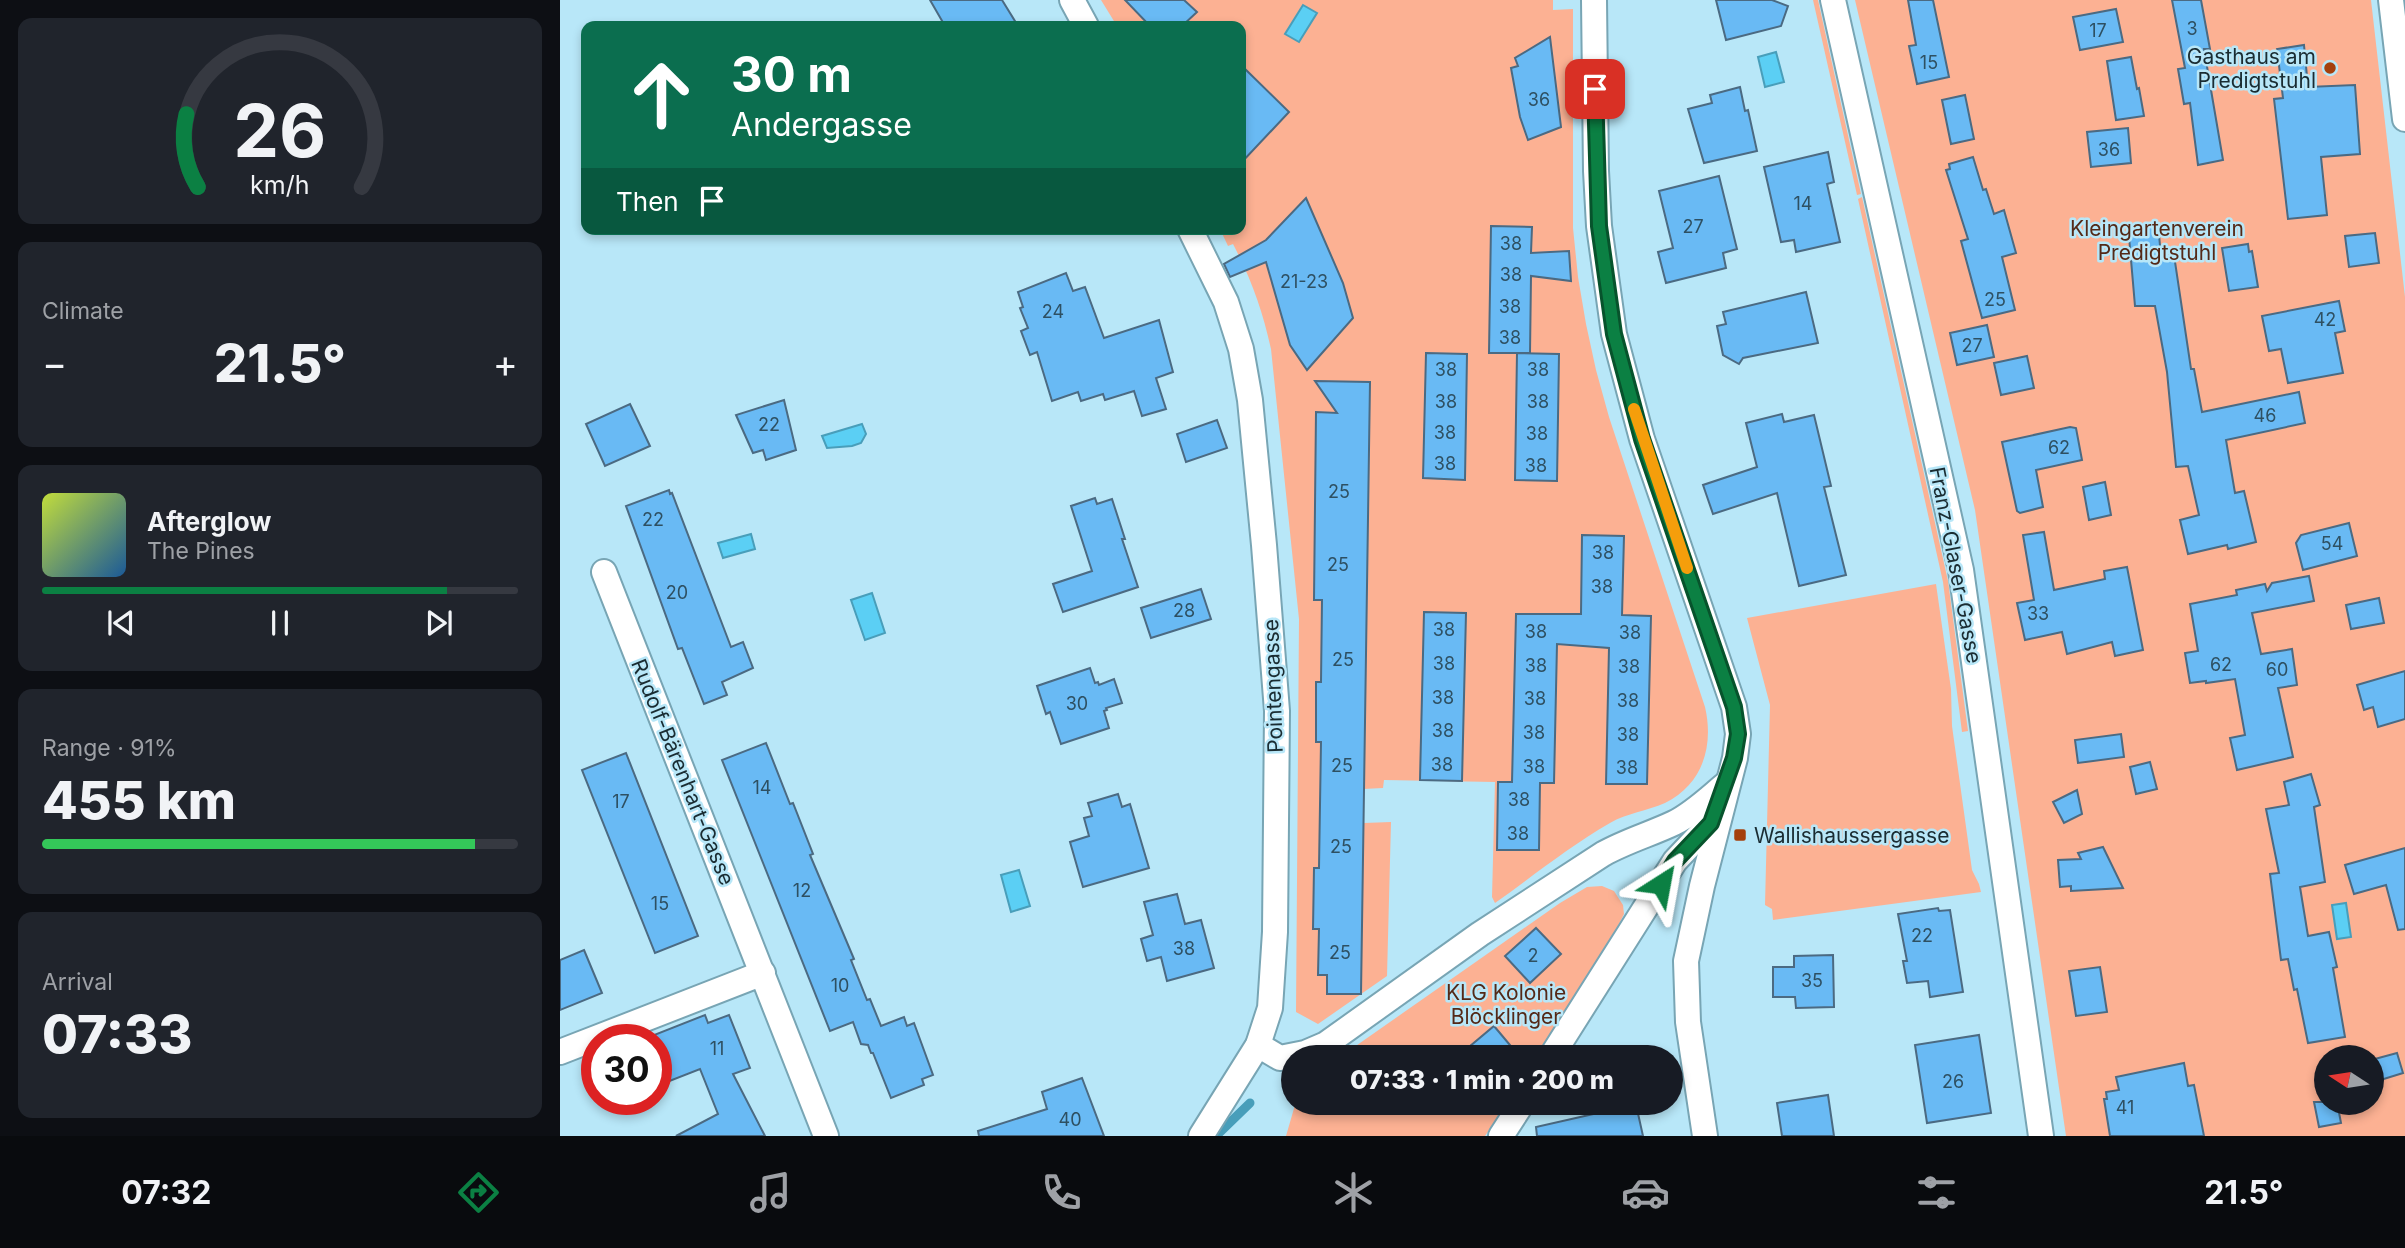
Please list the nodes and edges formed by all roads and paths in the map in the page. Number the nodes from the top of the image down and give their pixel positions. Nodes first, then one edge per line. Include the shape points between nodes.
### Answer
1 (1072, 0) edge
2 (1594, 0) edge
3 (1833, 0) edge
4 (2391, 0) edge
5 (1084, 21) edge
6 (2405, 119) edge
7 (1193, 235) edge
8 (604, 572) dead end
9 (1727, 783) junction
10 (763, 973) junction
11 (1258, 1045) junction
12 (1559, 1045) edge
13 (560, 1052) edge
14 (1514, 1115) edge
15 (826, 1136) edge
16 (1201, 1136) edge
17 (1501, 1136) edge
18 (1705, 1136) edge
19 (2041, 1136) edge

1 - 5 street
2 - 9 street via 1599,226 1614,334 1642,439 1734,707 1738,734
3 - 19 street, Franz-Glaser-Gasse via 1961,570
4 - 6 street
7 - 11 street, Pointengasse via 1226,302 1241,349 1250,400 1275,668 1275,932 1270,1008
8 - 10 street, Rudolf-Bärenhart-Gasse
9 - 11 street via 1674,823 1592,861 1326,1044 1280,1058
9 - 12 street via 1711,823 1675,861
9 - 18 street via 1686,961 1688,1022
10 - 13 street
10 - 15 street, Rudolf-Bärenhart-Gasse
11 - 16 street, Pointengasse
14 - 17 street

